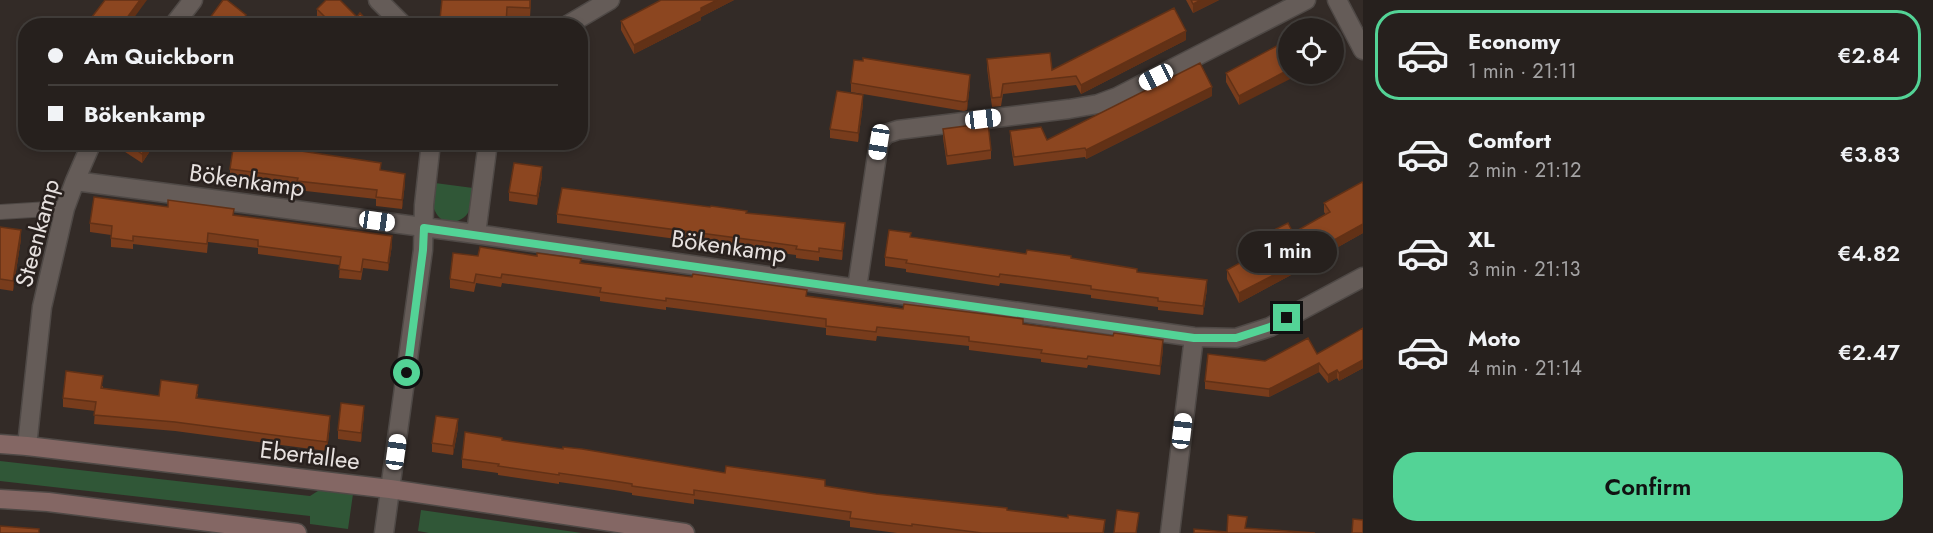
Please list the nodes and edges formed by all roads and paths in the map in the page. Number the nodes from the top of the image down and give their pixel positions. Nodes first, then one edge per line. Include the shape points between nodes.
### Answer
1 (193, 0) edge
2 (378, 0) edge
3 (610, 0) edge
4 (1306, 0) edge
5 (1336, 0) edge
6 (179, 18) edge
7 (396, 18) edge
8 (580, 18) edge
9 (1363, 50) edge
10 (89, 150) edge
11 (430, 150) edge
12 (487, 150) edge
13 (75, 181) junction
14 (65, 208) junction
15 (0, 212) edge
16 (424, 228) junction
17 (476, 234) junction
18 (1363, 278) edge
19 (857, 288) junction
20 (1194, 338) junction
21 (0, 444) edge
22 (27, 446) junction
23 (390, 489) junction
24 (0, 499) edge
25 (297, 533) edge
26 (384, 533) edge
27 (685, 533) edge
28 (1170, 533) edge

1 - 6 street
2 - 7 street
3 - 8 street
4 - 19 street via 1098,104 886,134 879,142
5 - 9 street
10 - 13 street, Steenkamp
11 - 16 street
12 - 17 street
13 - 14 street, Steenkamp
13 - 16 street, Bökenkamp
14 - 15 lane
14 - 22 street, Steenkamp via 42,307
16 - 17 street, Bökenkamp
16 - 23 street
17 - 19 street, Bökenkamp
18 - 20 street, Bökenkamp via 1270,327 1236,338
19 - 20 street, Bökenkamp
20 - 28 street
21 - 22 main road, Ebertallee
22 - 23 main road, Ebertallee
23 - 26 street
23 - 27 main road, Ebertallee
24 - 25 main road

